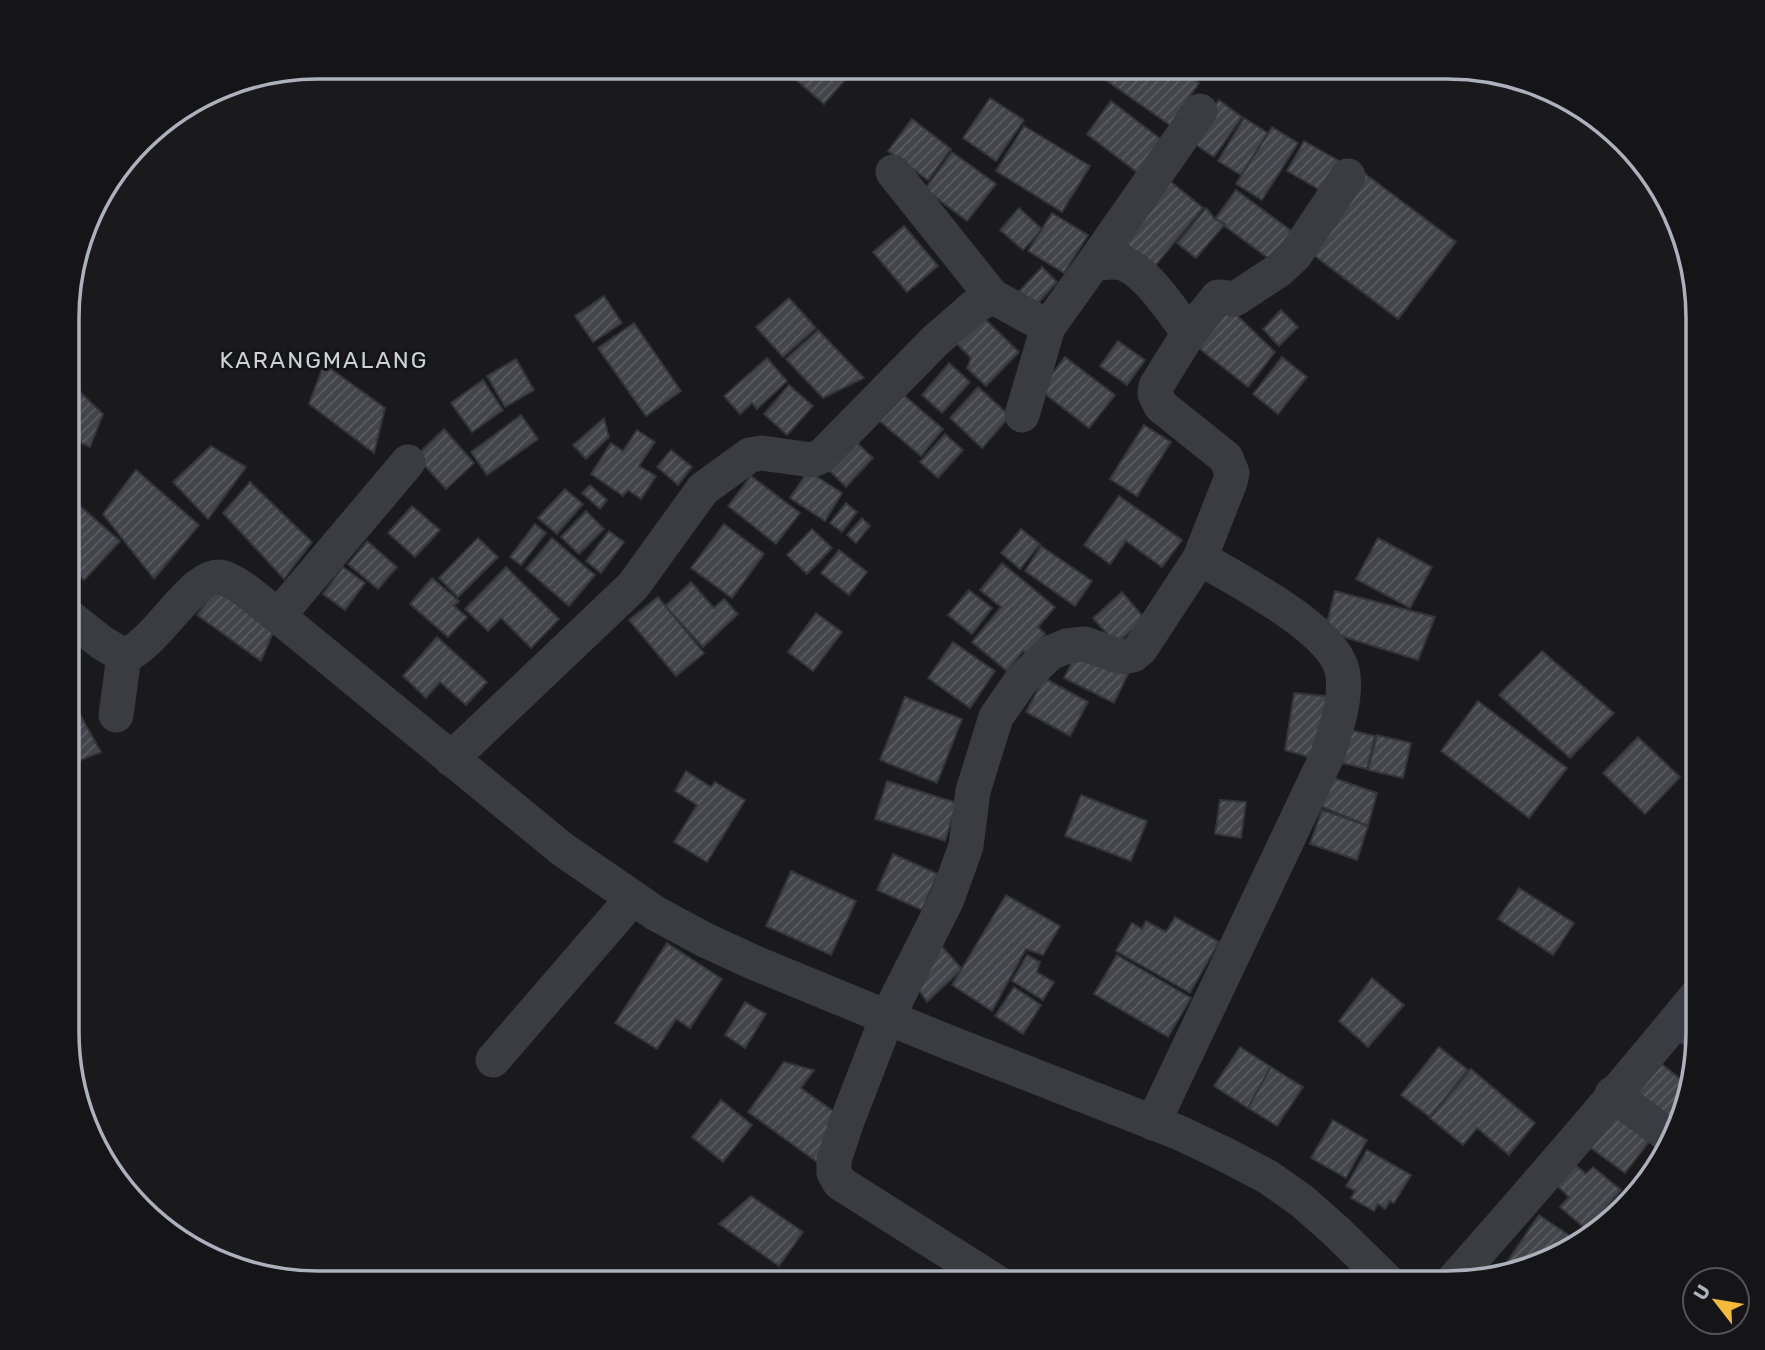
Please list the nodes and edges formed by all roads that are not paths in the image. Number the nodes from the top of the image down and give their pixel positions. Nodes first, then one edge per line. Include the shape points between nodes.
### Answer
1 (1200, 111) dead end
2 (893, 172) dead end
3 (1348, 176) dead end
4 (1093, 264) junction
5 (992, 296) junction
6 (1048, 327) junction
7 (1189, 333) junction
8 (1022, 415) dead end
9 (408, 462) dead end
10 (1200, 558) junction
11 (278, 617) junction
12 (79, 625) edge
13 (124, 656) junction
14 (116, 716) dead end
15 (451, 759) junction
16 (632, 899) junction
17 (1686, 1008) edge
18 (887, 1018) junction
19 (494, 1060) dead end
20 (1612, 1094) junction
21 (1153, 1123) junction
22 (1664, 1132) edge
23 (978, 1271) edge
24 (1377, 1271) edge
25 (1462, 1271) edge

1 - 4 street
2 - 5 street
3 - 7 street via 1296,255 1235,299 1219,297
4 - 6 street
4 - 7 street via 1115,262 1133,268
5 - 6 street
5 - 15 street via 935,341 822,456 812,460 750,454 703,489 633,586
6 - 8 street
7 - 10 street via 1155,394 1161,406 1230,466 1230,482
9 - 11 street
10 - 18 street via 1133,656 1121,657 1085,644 1050,653 1021,681 996,717 973,791 966,846 947,899
10 - 21 street via 1328,642 1343,675 1341,713 1328,754
11 - 13 street via 231,581 221,576 209,578 187,596 149,641
11 - 15 street
12 - 13 street
13 - 14 street
15 - 16 street
16 - 18 street via 717,946
16 - 19 street
17 - 20 street
18 - 21 street
18 - 23 street via 847,1121 834,1173 840,1183 871,1205
20 - 22 street
20 - 25 street
21 - 24 street via 1268,1177 1302,1201

